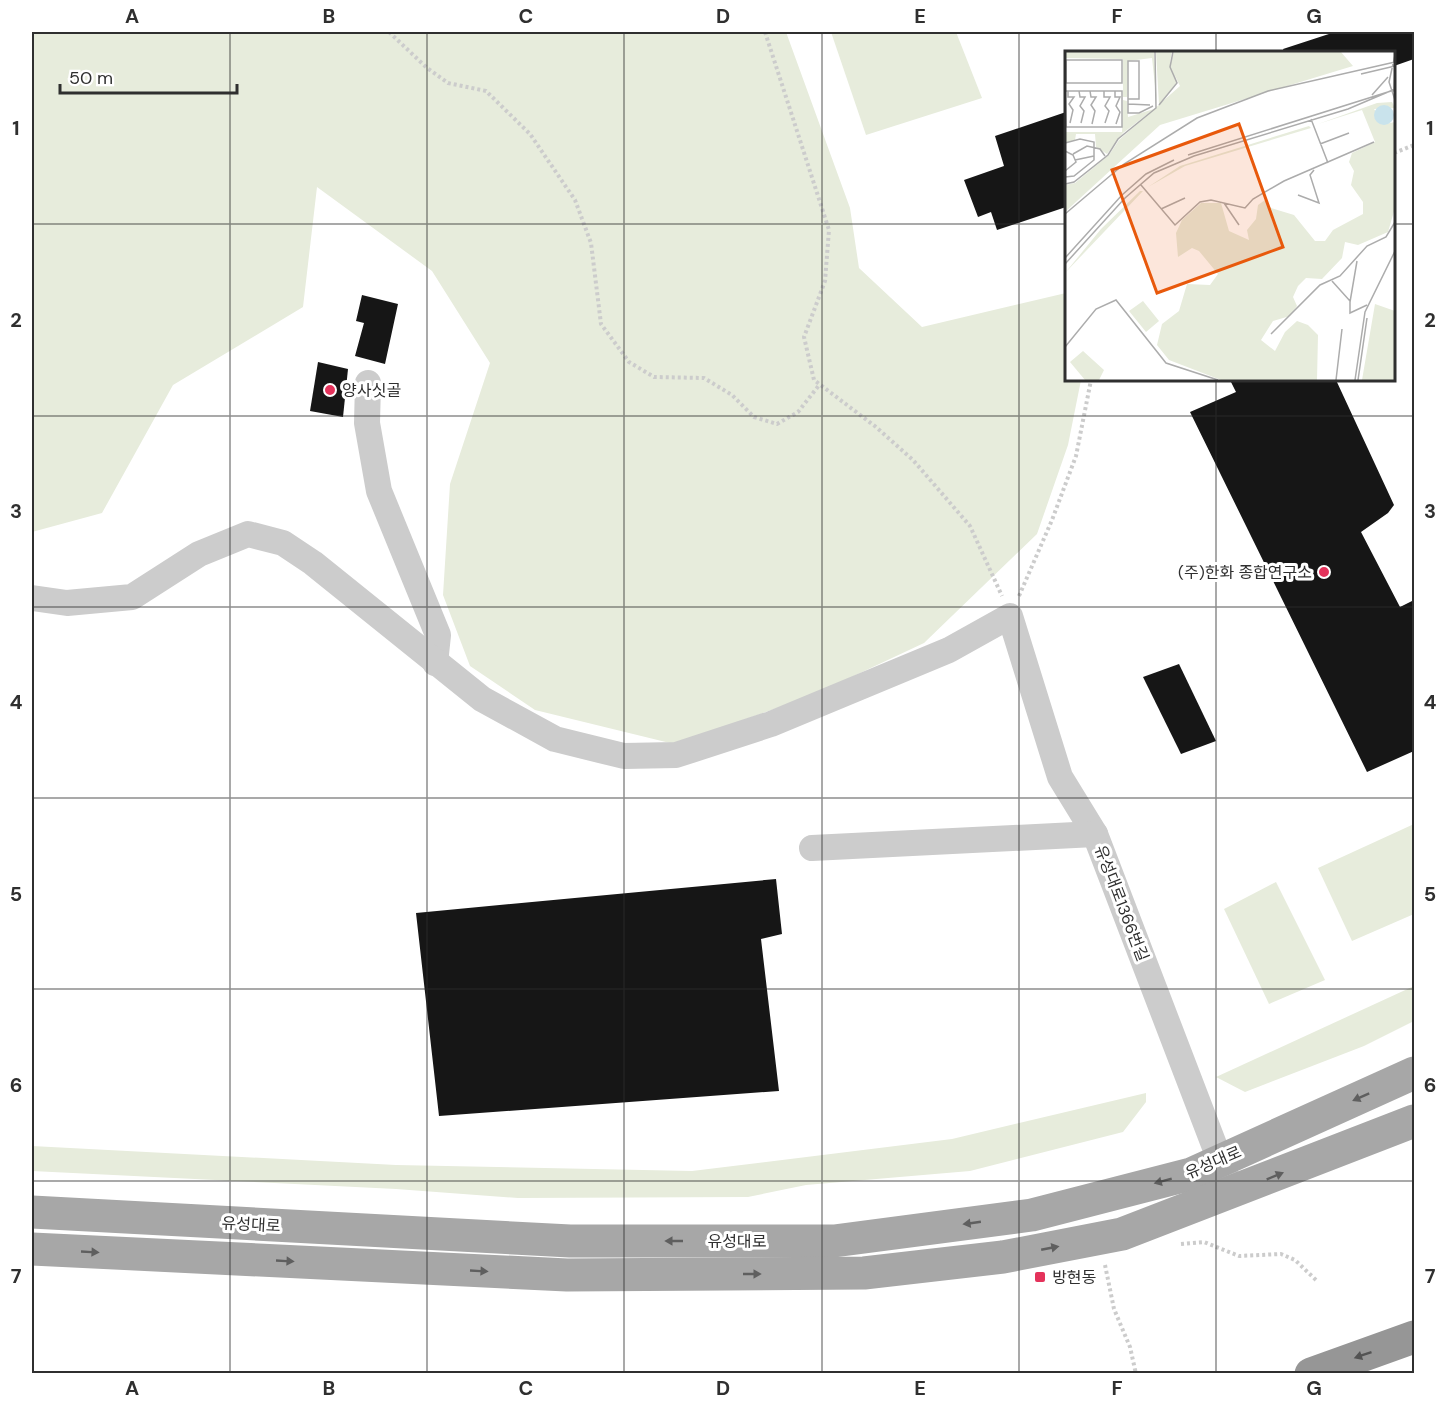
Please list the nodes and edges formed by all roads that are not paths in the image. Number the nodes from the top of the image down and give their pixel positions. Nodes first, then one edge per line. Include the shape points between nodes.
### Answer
1 (368, 383) dead end
2 (32, 598) edge
3 (435, 663) junction
4 (1095, 834) junction
5 (812, 849) dead end
6 (1414, 1073) edge
7 (1414, 1121) edge
8 (1220, 1160) junction
9 (1232, 1193) junction
10 (32, 1212) edge
11 (32, 1249) edge
12 (1414, 1337) edge
13 (1311, 1374) edge

1 - 3 street via 366,423 379,491 438,635
2 - 3 street via 67,603 132,597 199,554 248,534 284,543 313,563
3 - 4 street, 유성대로1366번길 via 482,699 555,739 624,756 676,755 771,724 949,650 1010,616 1060,777
4 - 5 street
4 - 8 street, 유성대로1366번길
6 -> 8 main road, 유성대로
9 -> 7 main road, 유성대로
8 - 9 street, 유성대로1366번길
8 -> 10 main road, 유성대로 via 1191,1174 1032,1215 834,1241 570,1241
11 -> 9 main road, 유성대로 via 567,1275 864,1273 1003,1257 1097,1239
12 -> 13 highway

